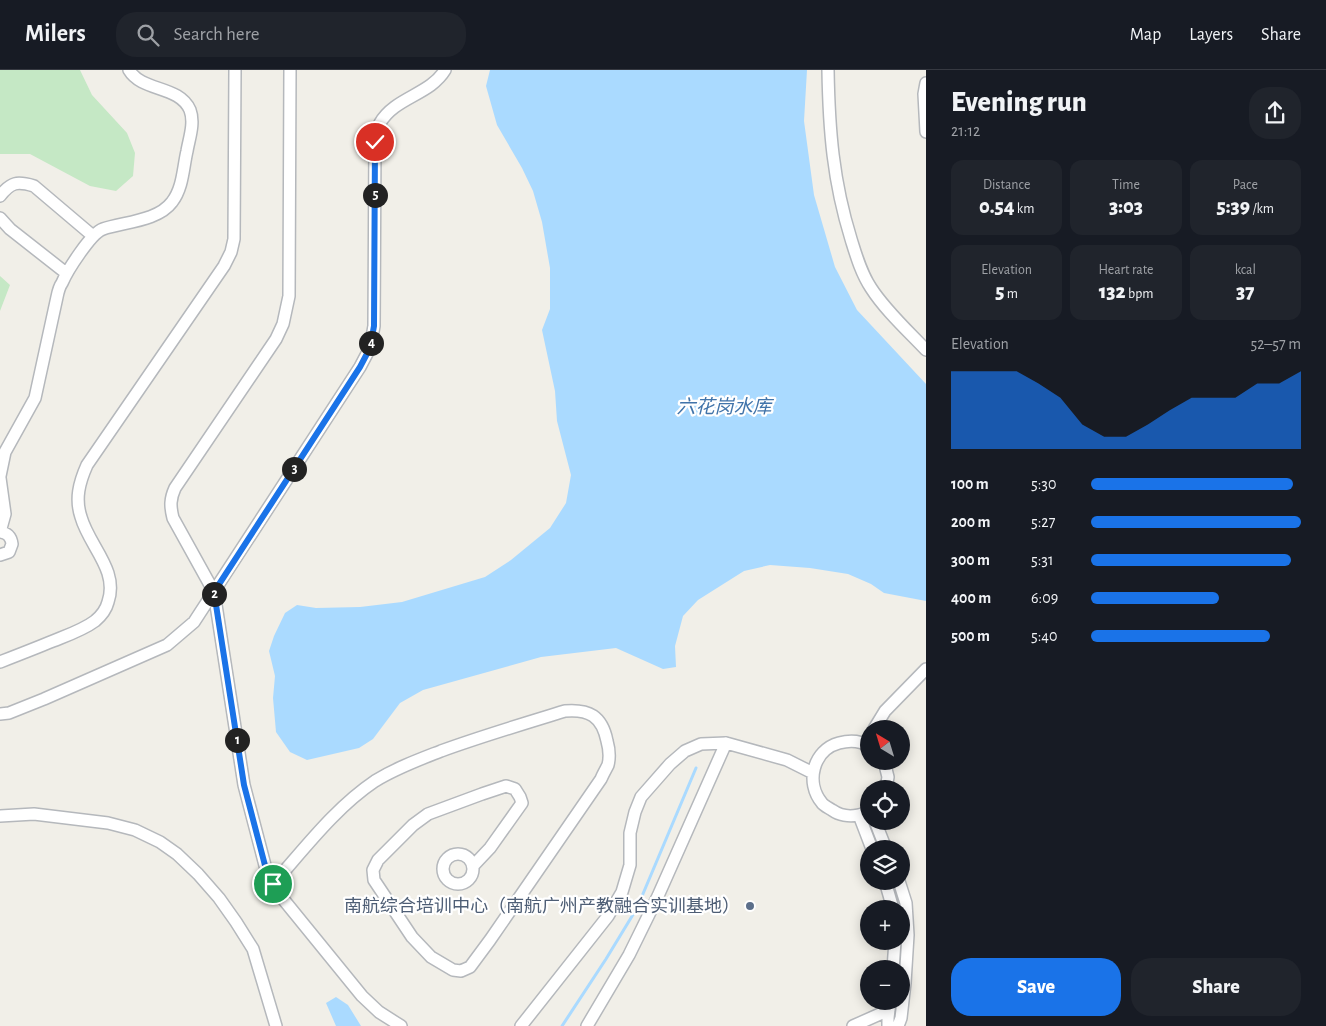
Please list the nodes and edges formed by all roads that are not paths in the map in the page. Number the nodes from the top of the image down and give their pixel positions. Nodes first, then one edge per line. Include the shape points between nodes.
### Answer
1 (129, 70) edge
2 (235, 70) edge
3 (290, 70) edge
4 (445, 70) edge
5 (828, 70) edge
6 (926, 83) edge
7 (926, 132) edge
8 (0, 196) edge
9 (0, 218) edge
10 (94, 236) junction
11 (66, 273) junction
12 (926, 350) edge
13 (0, 477) edge
14 (0, 532) edge
15 (0, 555) edge
16 (214, 592) junction
17 (0, 662) edge
18 (926, 669) edge
19 (0, 714) edge
20 (880, 720) edge
21 (860, 742) edge
22 (726, 744) junction
23 (813, 773) junction
24 (860, 814) edge
25 (0, 816) edge
26 (473, 866) dead end
27 (273, 884) junction
28 (902, 890) edge
29 (882, 1010) edge
30 (889, 1010) edge
31 (276, 1026) edge
32 (401, 1026) edge
33 (521, 1026) edge
34 (587, 1026) edge
35 (853, 1026) edge
36 (888, 1026) edge
37 (898, 1026) edge

1 - 10 street via 140,82 171,93 184,102 191,111 192,126 178,192 171,204 150,217 101,230
2 - 17 street via 234,240 231,252 80,478 78,506 81,519 111,583 106,609 81,630
3 - 16 street via 288,296 283,324 170,498 173,518
4 - 16 street via 431,85 388,113 380,124 375,142 374,326 370,348
5 - 12 street via 834,170 857,260 871,287
6 - 7 street
8 - 10 street via 15,183 34,186
9 - 11 street
10 - 11 street
11 - 13 street via 57,297 35,398 5,452
13 - 14 street via 5,514
14 - 15 street via 10,537 12,544 8,552
16 - 19 street via 194,622 167,645 36,703
16 - 27 street via 244,785 267,873
18 - 20 street
21 - 23 street via 847,740 832,745 822,753
22 - 23 street via 787,760
22 - 33 street via 701,744 686,751 641,797 630,833 630,865 622,892 608,916
22 - 34 street via 633,947
23 - 24 street via 814,788 822,804 838,814
25 - 31 street via 34,814 108,822 135,830 177,854 219,898 253,949
26 - 27 street via 522,803 514,789 506,786 428,814 378,860 373,870 374,880 412,937 431,957 453,970 462,971 470,967 601,779 608,764 609,750 597,718 578,710 565,711 480,737 397,768 330,819
27 - 32 street via 362,996
28 - 37 street via 908,935
29 - 35 street
30 - 36 street

